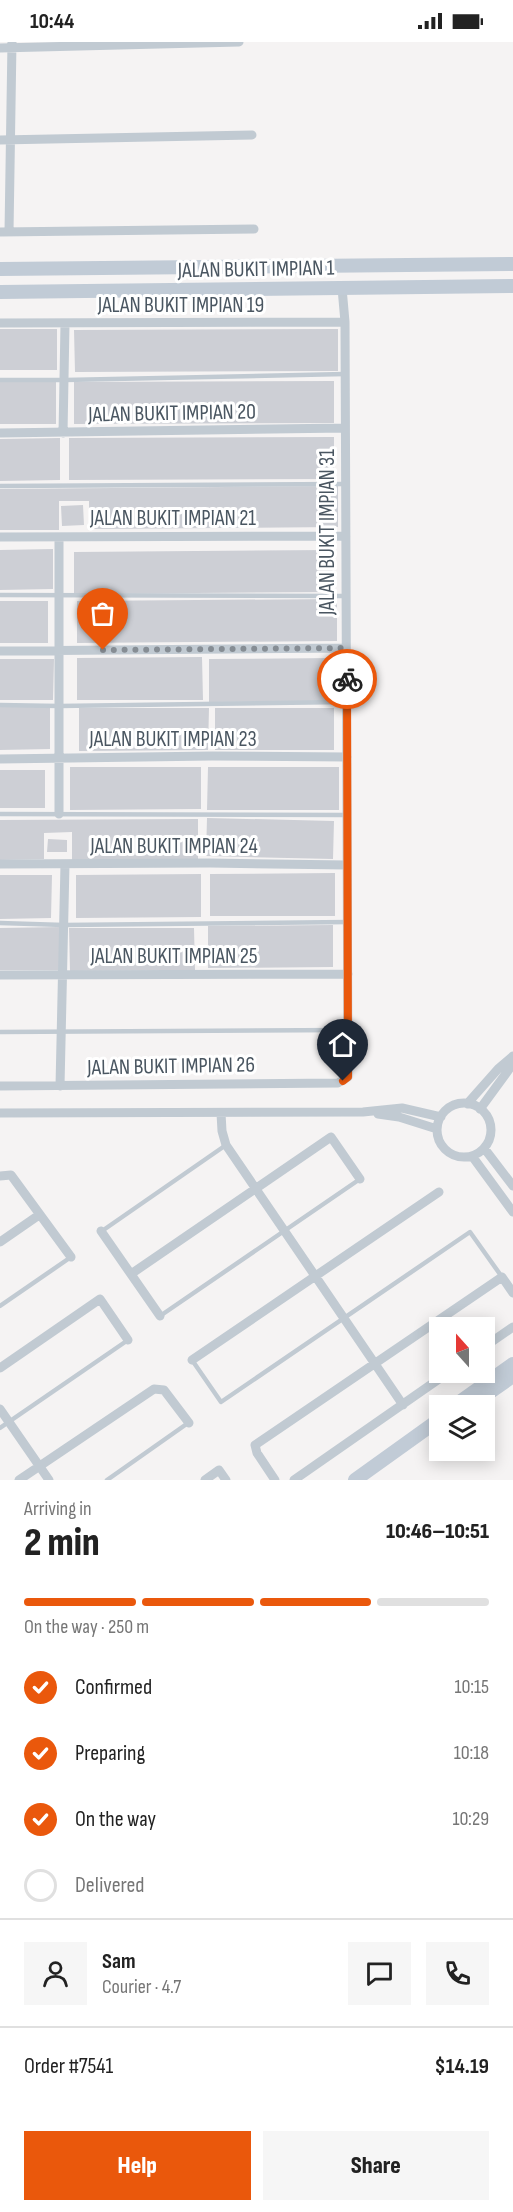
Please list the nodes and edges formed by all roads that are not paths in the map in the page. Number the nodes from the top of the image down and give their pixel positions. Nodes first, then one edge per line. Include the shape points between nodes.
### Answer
1 (239, 42) edge
2 (12, 45) edge
3 (0, 48) edge
4 (252, 135) dead end
5 (5, 140) edge
6 (254, 229) dead end
7 (5, 232) edge
8 (513, 264) edge
9 (375, 265) junction
10 (316, 266) junction
11 (0, 269) edge
12 (513, 286) edge
13 (342, 288) junction
14 (0, 292) edge
15 (345, 322) junction
16 (0, 324) edge
17 (64, 324) junction
18 (345, 374) junction
19 (0, 380) edge
20 (64, 380) junction
21 (345, 428) junction
22 (0, 433) edge
23 (63, 433) junction
24 (346, 484) junction
25 (0, 486) edge
26 (346, 536) junction
27 (0, 537) edge
28 (59, 537) junction
29 (0, 595) edge
30 (346, 596) junction
31 (58, 597) junction
32 (346, 648) junction
33 (0, 651) edge
34 (58, 651) junction
35 (347, 702) junction
36 (0, 705) edge
37 (58, 706) junction
38 (347, 757) junction
39 (59, 758) junction
40 (0, 759) edge
41 (0, 814) edge
42 (59, 814) junction
43 (347, 815) junction
44 (0, 864) edge
45 (65, 864) junction
46 (347, 865) junction
47 (348, 922) junction
48 (0, 923) edge
49 (64, 925) junction
50 (348, 974) junction
51 (0, 975) edge
52 (63, 975) junction
53 (348, 1030) junction
54 (0, 1032) edge
55 (62, 1032) junction
56 (513, 1056) edge
57 (513, 1064) edge
58 (343, 1081) joint
59 (0, 1086) edge
60 (60, 1086) junction
61 (467, 1104) junction
62 (480, 1109) junction
63 (363, 1112) junction
64 (0, 1113) edge
65 (221, 1113) junction
66 (441, 1117) junction
67 (437, 1129) junction
68 (226, 1145) junction
69 (484, 1148) junction
70 (472, 1156) junction
71 (0, 1176) edge
72 (360, 1179) joint
73 (513, 1186) edge
74 (255, 1189) junction
75 (439, 1192) dead end
76 (513, 1193) edge
77 (504, 1200) junction
78 (513, 1212) edge
79 (39, 1215) junction
80 (101, 1231) joint
81 (284, 1231) junction
82 (0, 1242) edge
83 (70, 1257) joint
84 (131, 1274) junction
85 (315, 1276) junction
86 (502, 1277) junction
87 (513, 1293) edge
88 (0, 1306) edge
89 (160, 1316) joint
90 (344, 1318) junction
91 (513, 1327) edge
92 (495, 1339) edge
93 (128, 1340) joint
94 (192, 1360) joint
95 (513, 1364) edge
96 (376, 1365) junction
97 (0, 1368) edge
98 (513, 1376) edge
99 (434, 1383) edge
100 (469, 1395) edge
101 (486, 1395) edge
102 (404, 1405) junction
103 (0, 1409) edge
104 (9, 1422) junction
105 (189, 1423) joint
106 (429, 1427) edge
107 (0, 1428) edge
108 (39, 1466) junction
109 (19, 1480) edge
110 (49, 1480) edge
111 (107, 1480) edge
112 (205, 1480) edge
113 (226, 1480) edge
114 (274, 1480) edge
115 (294, 1480) edge
116 (355, 1480) edge

1 - 2 street
2 - 3 street
2 - 5 street
4 - 5 street
5 - 7 street
6 - 7 street
8 - 9 street, JALAN BUKIT IMPIAN 1
9 - 10 street, JALAN BUKIT IMPIAN 1
9 - 13 street
10 - 11 street, JALAN BUKIT IMPIAN 1
10 - 13 street via 330,273
12 - 13 street, JALAN BUKIT IMPIAN 1
13 - 14 street, JALAN BUKIT IMPIAN 1
13 - 15 street
15 - 17 street, JALAN BUKIT IMPIAN 19
15 - 18 street, JALAN BUKIT IMPIAN 31
16 - 17 street, JALAN BUKIT IMPIAN 19
17 - 20 street
18 - 20 lane
18 - 21 street, JALAN BUKIT IMPIAN 31
19 - 20 lane
20 - 23 street
21 - 23 street, JALAN BUKIT IMPIAN 20
21 - 24 street, JALAN BUKIT IMPIAN 31
22 - 23 street, JALAN BUKIT IMPIAN 20
24 - 25 lane
24 - 26 street, JALAN BUKIT IMPIAN 31
26 - 28 street, JALAN BUKIT IMPIAN 21
26 - 30 street, JALAN BUKIT IMPIAN 31
27 - 28 street, JALAN BUKIT IMPIAN 21
28 - 31 street
29 - 31 lane
30 - 31 lane
30 - 32 street, JALAN BUKIT IMPIAN 31
31 - 34 street
32 - 34 street
32 - 35 street, JALAN BUKIT IMPIAN 31
33 - 34 street
34 - 37 street
35 - 37 lane
35 - 38 street, JALAN BUKIT IMPIAN 31
36 - 37 lane
37 - 39 street
38 - 39 street, JALAN BUKIT IMPIAN 23
38 - 43 street, JALAN BUKIT IMPIAN 31
39 - 40 street, JALAN BUKIT IMPIAN 23
39 - 42 street
41 - 42 lane
42 - 43 lane
43 - 46 street, JALAN BUKIT IMPIAN 31
44 - 45 street, JALAN BUKIT IMPIAN 24
45 - 46 street, JALAN BUKIT IMPIAN 24
45 - 49 street
46 - 47 street, JALAN BUKIT IMPIAN 31
47 - 49 lane
47 - 50 street, JALAN BUKIT IMPIAN 31
48 - 49 lane
49 - 52 street
50 - 52 street, JALAN BUKIT IMPIAN 25
50 - 53 street, JALAN BUKIT IMPIAN 31
51 - 52 street, JALAN BUKIT IMPIAN 25
52 - 55 street
53 - 55 lane
53 - 58 street, JALAN BUKIT IMPIAN 31 via 348,1077
54 - 55 lane
55 - 60 street
56 - 61 street
57 - 62 street
58 - 60 street, JALAN BUKIT IMPIAN 26
59 - 60 street, JALAN BUKIT IMPIAN 26
61 - 62 street
61 - 66 street via 455,1105
62 - 69 street via 491,1132
63 - 65 street
63 - 66 street via 402,1108
63 - 67 street via 399,1117
64 - 65 street
65 - 68 street
66 - 67 street
67 - 70 street via 447,1151
68 - 74 street
68 - 80 lane
69 - 70 street
69 - 73 street
70 - 77 street
71 - 79 street via 11,1175
72 - 74 street via 331,1137
72 - 81 lane
74 - 81 street
74 - 84 street
75 - 85 street
76 - 77 street
77 - 78 street
79 - 82 street
79 - 83 street
80 - 84 street
81 - 85 street
81 - 89 lane
83 - 88 lane
84 - 89 street
85 - 90 street
85 - 94 street
86 - 87 street
86 - 90 lane via 471,1232
86 - 96 street
90 - 94 lane via 221,1402
90 - 96 street
91 - 92 street
93 - 97 street via 100,1299
93 - 104 lane
95 - 100 street
96 - 102 street
96 - 114 street via 255,1445
98 - 101 street
99 - 102 street
102 - 115 street
103 - 104 street
104 - 107 lane
104 - 108 street
105 - 108 street via 164,1390 154,1389
105 - 111 lane
106 - 116 street
108 - 109 street
108 - 110 street
112 - 113 street via 219,1470

